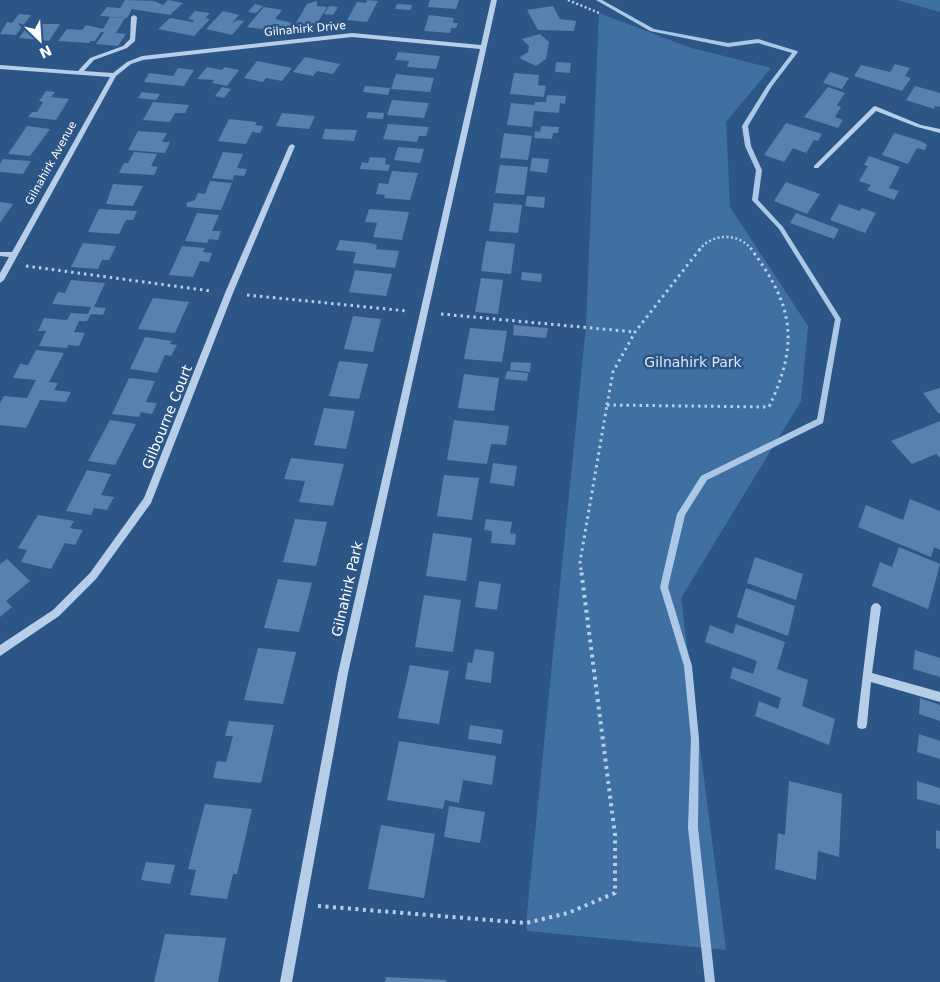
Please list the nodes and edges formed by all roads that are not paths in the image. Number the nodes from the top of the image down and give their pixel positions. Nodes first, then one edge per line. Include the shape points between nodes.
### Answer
1 (494, 0) edge
2 (134, 17) dead end
3 (483, 47) junction
4 (129, 63) joint
5 (0, 67) edge
6 (80, 72) junction
7 (114, 75) junction
8 (940, 131) edge
9 (292, 146) dead end
10 (816, 167) dead end
11 (0, 254) edge
12 (13, 255) junction
13 (0, 280) edge
14 (876, 607) dead end
15 (0, 651) edge
16 (867, 676) junction
17 (940, 697) edge
18 (862, 724) dead end
19 (286, 982) edge

1 - 3 street, Gilnahirk Park
2 - 6 street via 133,40 125,47 92,59
3 - 4 street, Gilnahirk Drive via 352,35 151,57
3 - 19 street, Gilnahirk Park via 343,673
4 - 7 street, Gilnahirk Avenue
5 - 6 street
6 - 7 street
7 - 12 street, Gilnahirk Avenue
8 - 10 street via 875,108
9 - 15 street, Gilbourne Court via 229,293 148,500 93,576 62,607
11 - 12 street
12 - 13 street, Gilnahirk Avenue
14 - 16 street
16 - 17 street
16 - 18 street

